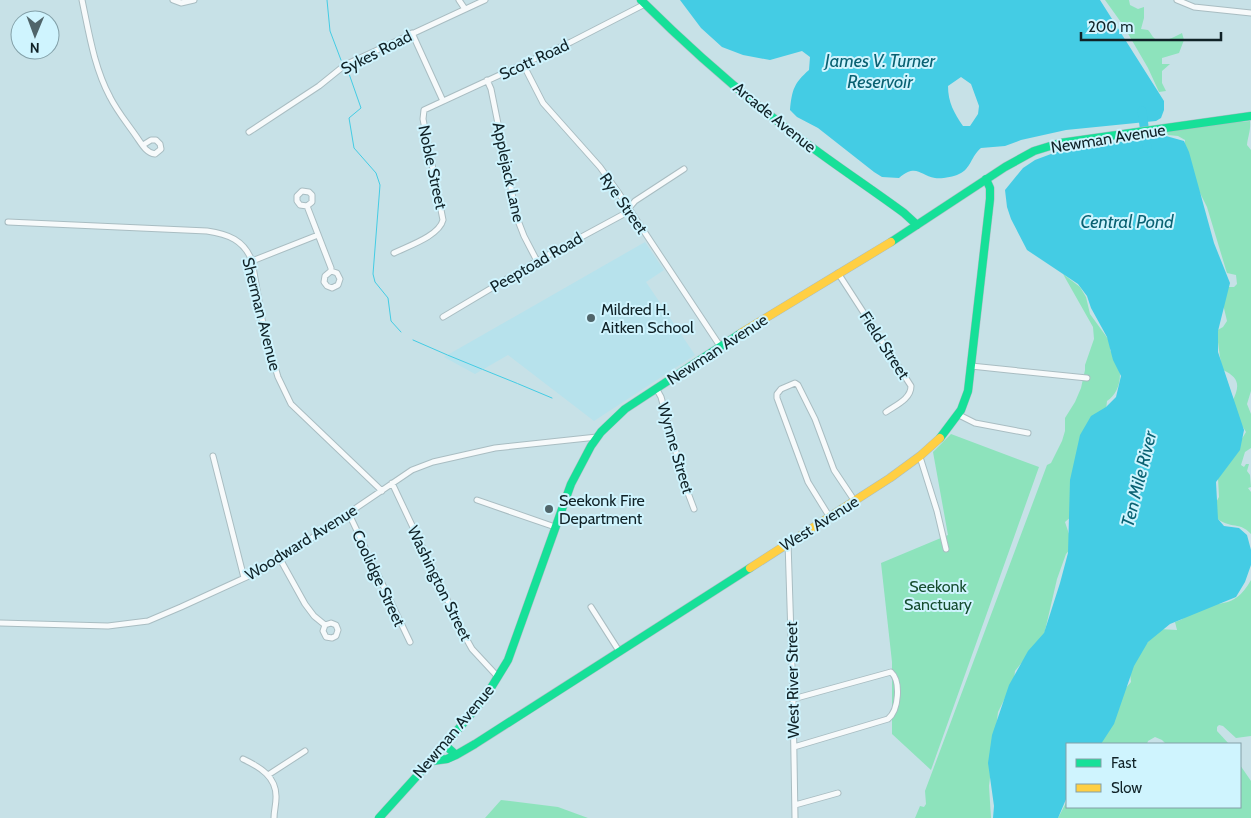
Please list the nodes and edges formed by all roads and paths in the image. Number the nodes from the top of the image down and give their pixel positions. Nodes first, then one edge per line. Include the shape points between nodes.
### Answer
1 (82, 0) edge
2 (173, 0) edge
3 (194, 0) edge
4 (459, 0) edge
5 (485, 0) edge
6 (1177, 0) edge
7 (643, 2) edge
8 (465, 9) junction
9 (1251, 13) edge
10 (412, 33) junction
11 (523, 64) junction
12 (487, 80) junction
13 (443, 101) junction
14 (423, 113) joint
15 (1251, 116) edge
16 (249, 132) dead end
17 (143, 145) dead end
18 (684, 169) dead end
19 (986, 179) junction
20 (307, 206) dead end
21 (629, 208) junction
22 (8, 222) dead end
23 (917, 225) junction
24 (318, 235) junction
25 (394, 253) dead end
26 (252, 261) junction
27 (537, 261) junction
28 (331, 271) dead end
29 (838, 273) junction
30 (443, 317) dead end
31 (720, 346) junction
32 (971, 366) junction
33 (1087, 378) dead end
34 (656, 388) junction
35 (886, 412) dead end
36 (958, 415) junction
37 (1028, 434) dead end
38 (597, 437) junction
39 (214, 456) dead end
40 (920, 457) junction
41 (392, 484) junction
42 (382, 490) junction
43 (477, 500) dead end
44 (854, 500) junction
45 (694, 509) dead end
46 (349, 514) junction
47 (829, 516) junction
48 (555, 527) junction
49 (788, 542) junction
50 (946, 549) dead end
51 (280, 559) junction
52 (244, 578) junction
53 (591, 607) dead end
54 (0, 623) edge
55 (325, 625) dead end
56 (410, 642) dead end
57 (619, 651) junction
58 (498, 677) junction
59 (794, 699) junction
60 (448, 742) junction
61 (794, 747) junction
62 (467, 749) junction
63 (305, 750) dead end
64 (456, 755) junction
65 (243, 759) dead end
66 (432, 761) junction
67 (268, 774) junction
68 (838, 793) dead end
69 (795, 805) junction
70 (274, 818) edge
71 (379, 818) edge
72 (795, 818) edge

1 - 17 street via 105,87
2 - 3 street via 183,3
4 - 8 street
5 - 8 street, Sykes Road
6 - 9 street via 1194,7
7 - 11 street, Scott Road
7 - 23 main road, Arcade Avenue via 759,106
8 - 10 street, Sykes Road
10 - 13 street
10 - 16 street, Sykes Road via 345,65
11 - 12 street, Scott Road
11 - 21 street, Rye Street via 543,103 600,167
12 - 13 street, Scott Road
12 - 27 street, Applejack Lane via 517,218
13 - 14 street, Scott Road
14 - 25 street, Noble Street via 442,226 433,234
15 - 19 main road, Newman Avenue via 1060,143 1028,154
18 - 21 street, Peeptoad Road
19 - 23 main road, Newman Avenue
19 - 32 main road, West Avenue via 990,199
20 - 24 street
21 - 27 street, Peeptoad Road via 624,214
21 - 31 street, Rye Street
22 - 26 street, Sherman Avenue via 223,234 241,244
23 - 29 main road, Newman Avenue
24 - 26 street
24 - 28 street
26 - 42 street, Sherman Avenue via 264,330 278,377 291,404
27 - 30 street, Peeptoad Road
29 - 31 main road, Newman Avenue
29 - 35 street, Field Street via 911,386 907,397
31 - 34 main road, Newman Avenue
32 - 33 street
32 - 36 main road, West Avenue via 969,392
34 - 38 main road, Newman Avenue via 625,409
34 - 45 street, Wynne Street
36 - 37 street via 975,423
36 - 40 main road, West Avenue via 937,442
38 - 41 street, Woodward Avenue via 530,443 472,453 412,470
38 - 48 main road, Newman Avenue via 571,484
39 - 52 street
40 - 44 main road, West Avenue
40 - 50 street
41 - 42 street, Woodward Avenue
41 - 58 street, Washington Street via 462,631 472,649
42 - 46 street, Woodward Avenue
43 - 48 street
44 - 47 main road, West Avenue
44 - 47 street via 834,470 798,385 781,388 777,394 789,434 808,482
46 - 51 street, Woodward Avenue
46 - 56 street, Coolidge Street
47 - 49 main road, West Avenue
48 - 58 main road, Newman Avenue via 508,660
49 - 57 main road, West Avenue
49 - 59 street, West River Street
51 - 52 street, Woodward Avenue
51 - 55 street via 304,604
52 - 54 street, Woodward Avenue via 182,608 133,624
53 - 57 street
57 - 62 main road, West Avenue
58 - 60 main road, Newman Avenue
59 - 61 street, West River Street
59 - 61 street via 891,672 896,680 892,716
60 - 62 main road
60 - 64 main road
60 - 66 main road, Newman Avenue
61 - 69 street, West River Street
62 - 64 main road, West Avenue
63 - 67 street
64 - 66 main road, West Avenue
65 - 67 street
66 - 71 main road, Newman Avenue
67 - 70 street via 276,792
68 - 69 street
69 - 72 street, West River Street

